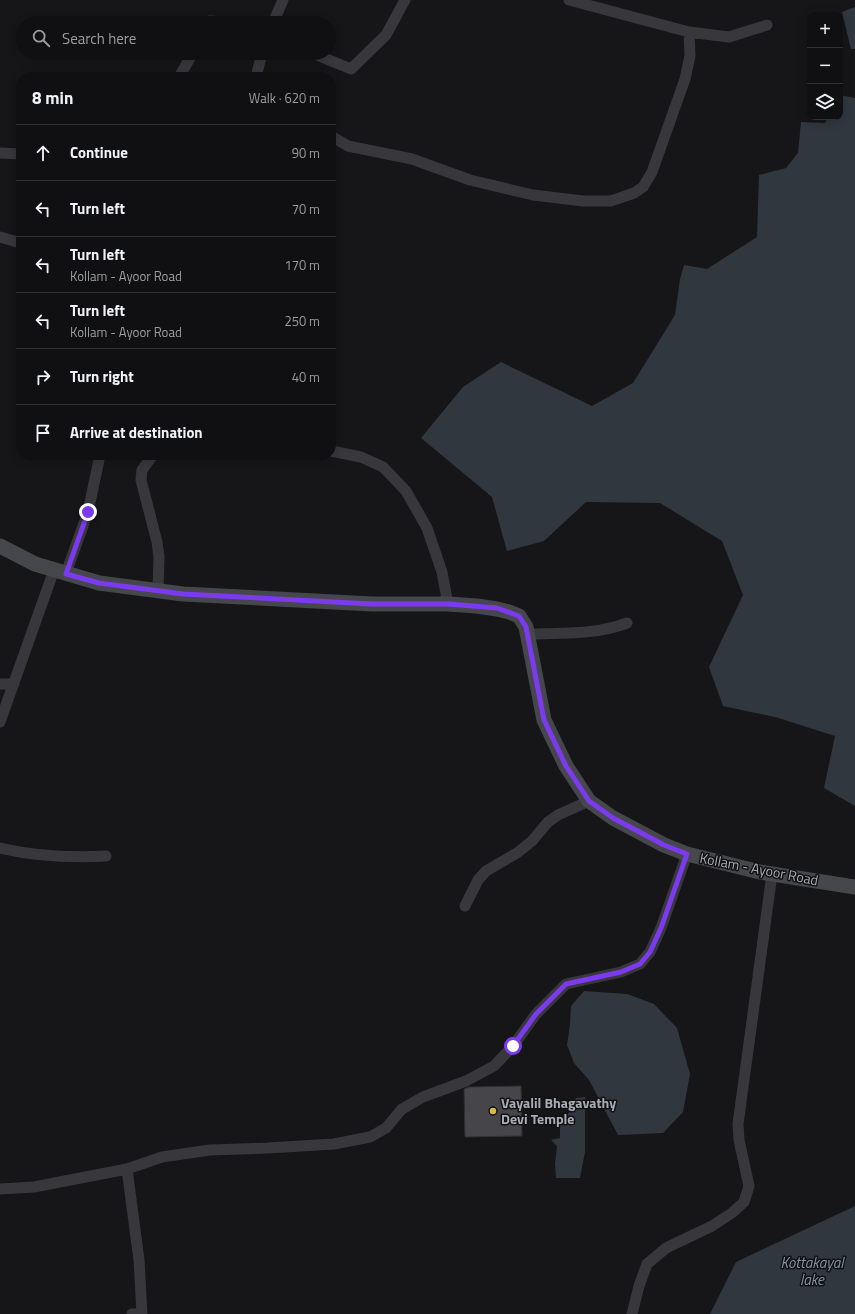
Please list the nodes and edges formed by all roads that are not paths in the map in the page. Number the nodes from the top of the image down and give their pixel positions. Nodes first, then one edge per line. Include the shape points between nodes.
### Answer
1 (283, 0) edge
2 (405, 0) edge
3 (569, 0) edge
4 (276, 16) edge
5 (767, 25) dead end
6 (689, 32) junction
7 (189, 60) edge
8 (260, 60) edge
9 (329, 60) edge
10 (182, 72) edge
11 (257, 72) edge
12 (336, 139) edge
13 (0, 153) edge
14 (16, 154) edge
15 (0, 236) edge
16 (16, 241) edge
17 (336, 452) edge
18 (99, 460) edge
19 (149, 460) edge
20 (0, 546) edge
21 (60, 572) junction
22 (158, 591) junction
23 (448, 604) junction
24 (627, 623) dead end
25 (527, 634) junction
26 (0, 684) edge
27 (14, 684) junction
28 (0, 722) edge
29 (589, 801) junction
30 (0, 848) edge
31 (687, 854) junction
32 (106, 856) dead end
33 (772, 874) junction
34 (855, 887) edge
35 (465, 906) dead end
36 (128, 1168) junction
37 (0, 1189) edge
38 (139, 1314) edge
39 (632, 1314) edge

1 - 4 street
2 - 9 street via 386,35 351,69
3 - 6 street
5 - 6 street via 729,37
6 - 12 street via 690,56 685,79 652,172 643,187 611,202 583,202 533,195 470,180 412,159 348,146
7 - 10 street
8 - 11 street
13 - 14 street
15 - 16 street
17 - 23 street via 361,457 383,467 406,491 427,528 442,572
18 - 21 street via 88,512
19 - 22 street via 142,470 141,480 157,542
20 - 21 main road, Kollam - Ayoor Road via 35,564
21 - 22 main road, Kollam - Ayoor Road via 99,583
21 - 27 street
22 - 23 main road, Kollam - Ayoor Road via 372,604
23 - 25 main road, Kollam - Ayoor Road via 497,608 509,612 519,616
24 - 25 street via 595,632
25 - 29 main road, Kollam - Ayoor Road via 544,720 566,766
26 - 27 street
27 - 28 street
29 - 31 main road, Kollam - Ayoor Road via 613,818
29 - 35 street via 558,815 518,853 486,871 478,880
30 - 32 street via 43,855
31 - 33 main road, Kollam - Ayoor Road
31 - 36 street via 661,928 650,952 640,964 621,972 566,984 536,1014 513,1046 494,1066 402,1109 386,1128 370,1137 334,1144 210,1150 162,1158
33 - 34 main road, Kollam - Ayoor Road
33 - 39 street via 738,1124 739,1140 750,1186 744,1202 732,1213 712,1226 666,1248 647,1264
36 - 37 street via 34,1187
36 - 38 street via 139,1260

